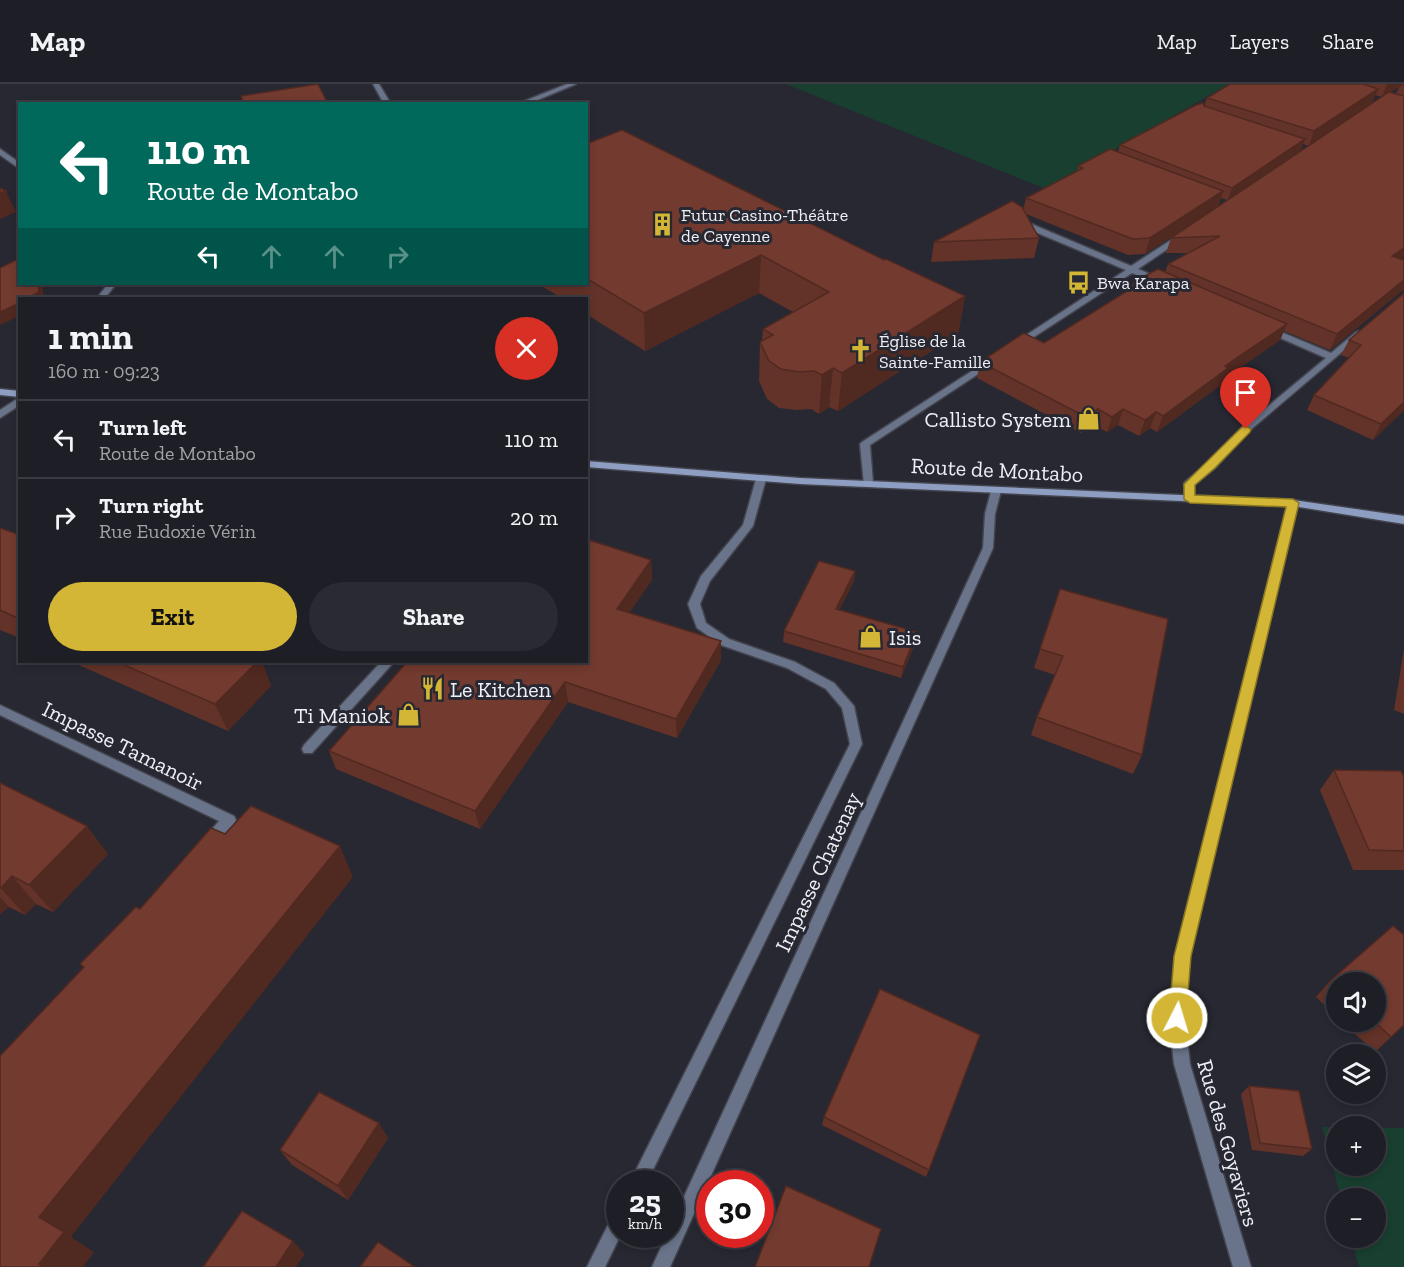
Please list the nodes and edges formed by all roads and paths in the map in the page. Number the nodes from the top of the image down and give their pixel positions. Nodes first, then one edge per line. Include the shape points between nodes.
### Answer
1 (376, 84) edge
2 (573, 84) edge
3 (387, 102) edge
4 (525, 102) edge
5 (0, 151) edge
6 (18, 166) edge
7 (1013, 219) edge
8 (1190, 231) edge
9 (1131, 269) junction
10 (111, 285) edge
11 (1173, 287) edge
12 (101, 297) edge
13 (1257, 324) edge
14 (1370, 324) edge
15 (1007, 351) edge
16 (1332, 357) junction
17 (997, 358) edge
18 (0, 392) edge
19 (18, 394) edge
20 (18, 402) edge
21 (0, 415) edge
22 (588, 464) edge
23 (761, 478) junction
24 (868, 483) junction
25 (996, 491) junction
26 (1190, 499) junction
27 (1293, 503) junction
28 (1404, 520) edge
29 (387, 663) edge
30 (0, 710) edge
31 (308, 749) dead end
32 (197, 855) edge
33 (644, 1170) edge
34 (606, 1247) edge
35 (596, 1267) edge
36 (661, 1267) edge
37 (1242, 1267) edge

1 - 3 street
2 - 4 street
5 - 6 street
7 - 9 street
8 - 9 street
9 - 11 street
9 - 15 street
10 - 12 street
13 - 16 street
14 - 16 street
16 - 26 street via 1246,429 1189,484
17 - 24 street via 865,444
18 - 19 main road
20 - 21 street
22 - 23 main road, Route de Montabo
23 - 24 main road, Route de Montabo
23 - 33 street via 748,526 705,579 694,604 700,625 725,642 791,665 830,686 848,706 856,744
24 - 25 main road, Route de Montabo
25 - 26 main road, Route de Montabo
25 - 36 street, Impasse Chatenay via 988,548
26 - 27 main road, Route de Montabo
27 - 28 main road, Route de Montabo
27 - 37 street, Rue des Goyaviers via 1182,956 1177,1018 1182,1064
29 - 31 street
30 - 32 street, Impasse Tamanoir via 228,820
34 - 35 street

